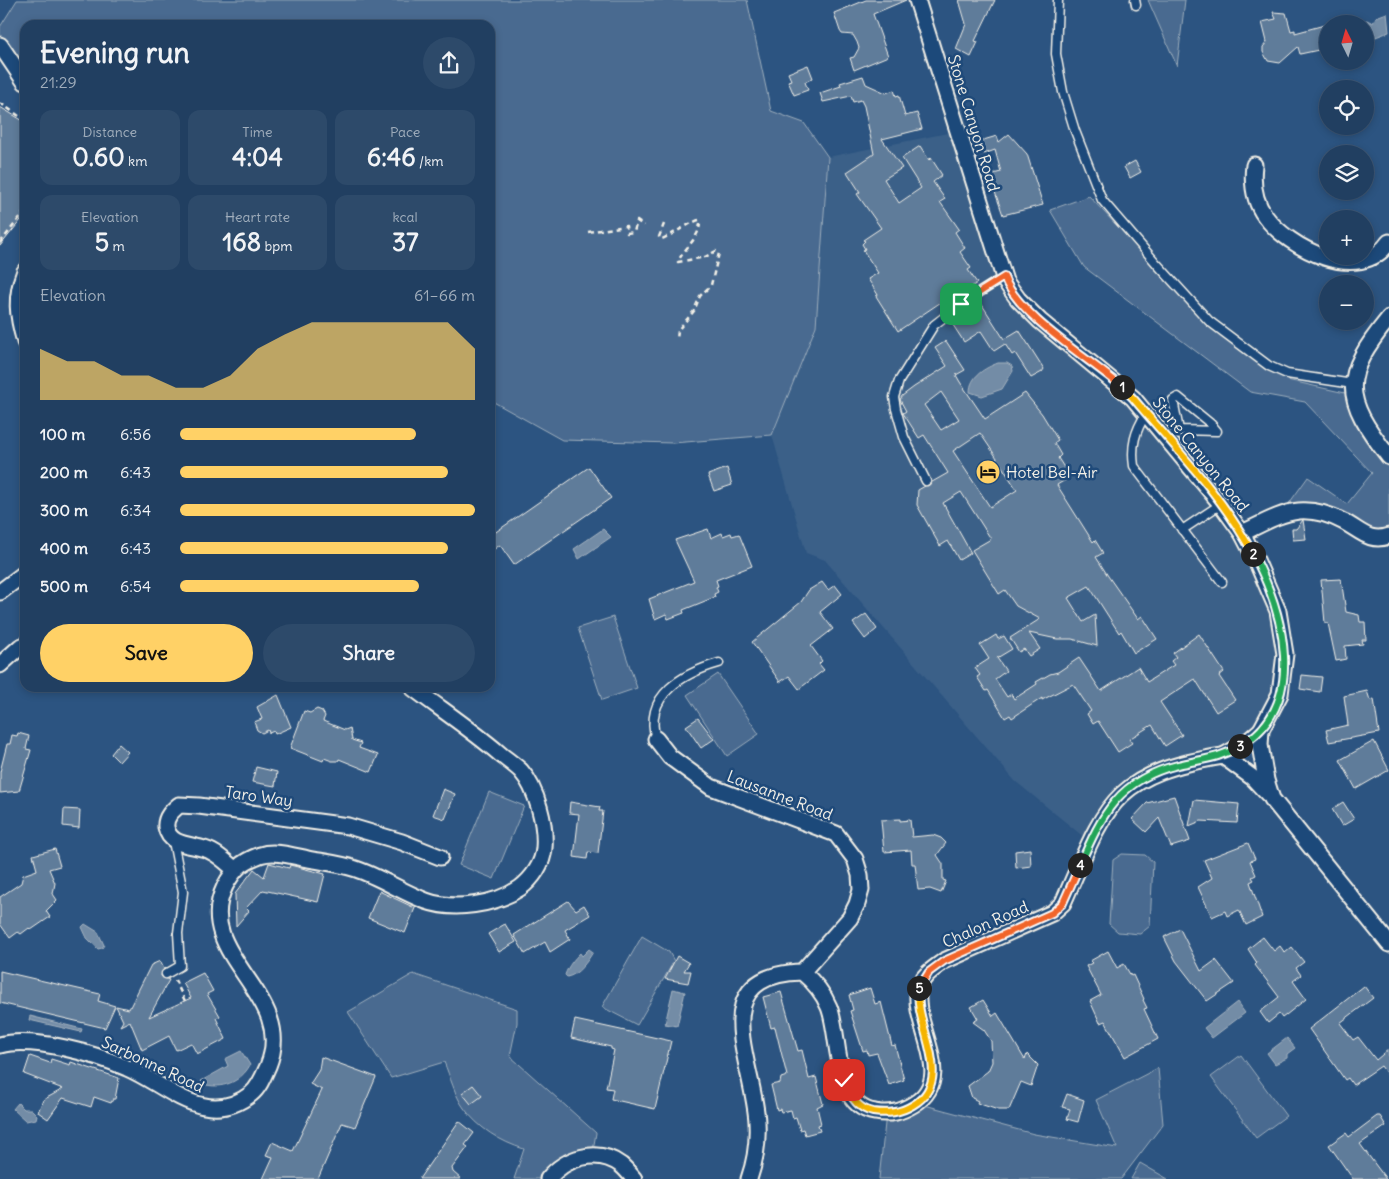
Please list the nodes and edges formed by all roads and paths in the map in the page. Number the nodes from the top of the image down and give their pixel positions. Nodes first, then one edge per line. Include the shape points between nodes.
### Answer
1 (917, 0) edge
2 (1058, 0) edge
3 (0, 45) edge
4 (20, 75) edge
5 (0, 103) edge
6 (20, 117) edge
7 (1254, 165) dead end
8 (20, 217) edge
9 (664, 224) dead end
10 (644, 226) dead end
11 (588, 232) dead end
12 (1, 242) edge
13 (1389, 242) edge
14 (1004, 277) junction
15 (20, 284) edge
16 (1389, 318) edge
17 (20, 327) edge
18 (677, 340) dead end
19 (1352, 384) junction
20 (1146, 414) junction
21 (1173, 435) junction
22 (1389, 457) edge
23 (926, 481) dead end
24 (1221, 504) junction
25 (1182, 530) junction
26 (1242, 533) junction
27 (1389, 536) edge
28 (20, 577) edge
29 (1222, 582) dead end
30 (0, 592) edge
31 (20, 647) edge
32 (719, 662) dead end
33 (0, 665) edge
34 (418, 692) edge
35 (1261, 730) junction
36 (656, 738) joint
37 (1223, 756) junction
38 (1272, 799) junction
39 (173, 841) junction
40 (440, 857) dead end
41 (234, 869) junction
42 (1389, 944) edge
43 (802, 972) junction
44 (168, 973) joint
45 (185, 1001) dead end
46 (0, 1045) edge
47 (548, 1179) edge
48 (634, 1179) edge
49 (749, 1179) edge

1 - 14 street, Stone Canyon Road
2 - 19 lane via 1056,54 1062,92 1102,200 1209,321 1269,366 1287,374
3 - 4 street
5 - 6 path
7 - 13 street via 1252,180 1264,215 1297,246 1332,260 1351,262 1370,258
8 - 12 path
9 - 18 path via 659,237 662,239 700,220 698,233 678,262 705,257 716,251 720,253 711,285 678,330
10 - 11 path via 637,221 634,232 627,233 626,226
14 - 20 street, Stone Canyon Road via 1018,299 1040,321 1111,377
14 - 23 lane via 961,304 934,326 899,381 894,397 896,409 904,437
15 - 17 street via 17,292
16 - 19 street via 1369,342 1358,362
19 - 22 street via 1357,412
20 - 21 street, Stone Canyon Road
20 - 25 lane via 1135,435 1132,450 1134,466
21 - 21 lane via 1173,400 1178,397 1217,431
21 - 24 street, Stone Canyon Road
24 - 25 lane
24 - 26 street, Stone Canyon Road
25 - 29 lane
26 - 27 street via 1300,511 1324,514 1345,522 1362,535
26 - 35 street, Stone Canyon Road via 1278,611 1285,654 1280,694
28 - 30 street
31 - 33 street
32 - 36 lane via 696,669 678,680 661,697 652,725
34 - 41 street via 522,772 546,831 544,855 530,881 507,897 482,905 451,904 428,902 356,868 284,854 264,854 246,860
35 - 37 street, Chalon Road
35 - 38 street, Stone Canyon Road via 1263,764
36 - 43 street, Lausanne Road via 670,757 711,787 836,834 855,858 860,882 857,904 850,918
37 - 38 street via 1253,778
37 - 43 street, Chalon Road via 1167,768 1128,788 1101,818 1063,903 1052,913 944,961 929,972 919,985 917,998 933,1066 932,1080 927,1093 903,1111 877,1113 856,1103 844,1080 830,1009 814,981
38 - 42 street, Stone Canyon Road
39 - 40 street, Taro Way via 167,834 170,812 180,805 199,806 348,826
39 - 41 street via 211,851
39 - 44 lane via 183,892 178,932 180,966
41 - 46 street, Sarbonne Road via 222,893 219,915 222,936 232,957 266,1006 275,1031 273,1054 264,1076 252,1093 226,1106 202,1106 180,1099 130,1069 88,1053 41,1045
43 - 49 street via 781,972 762,980 749,992 741,1007 740,1025 757,1122 754,1167
44 - 45 path
47 - 48 street via 575,1158 592,1156 609,1158

